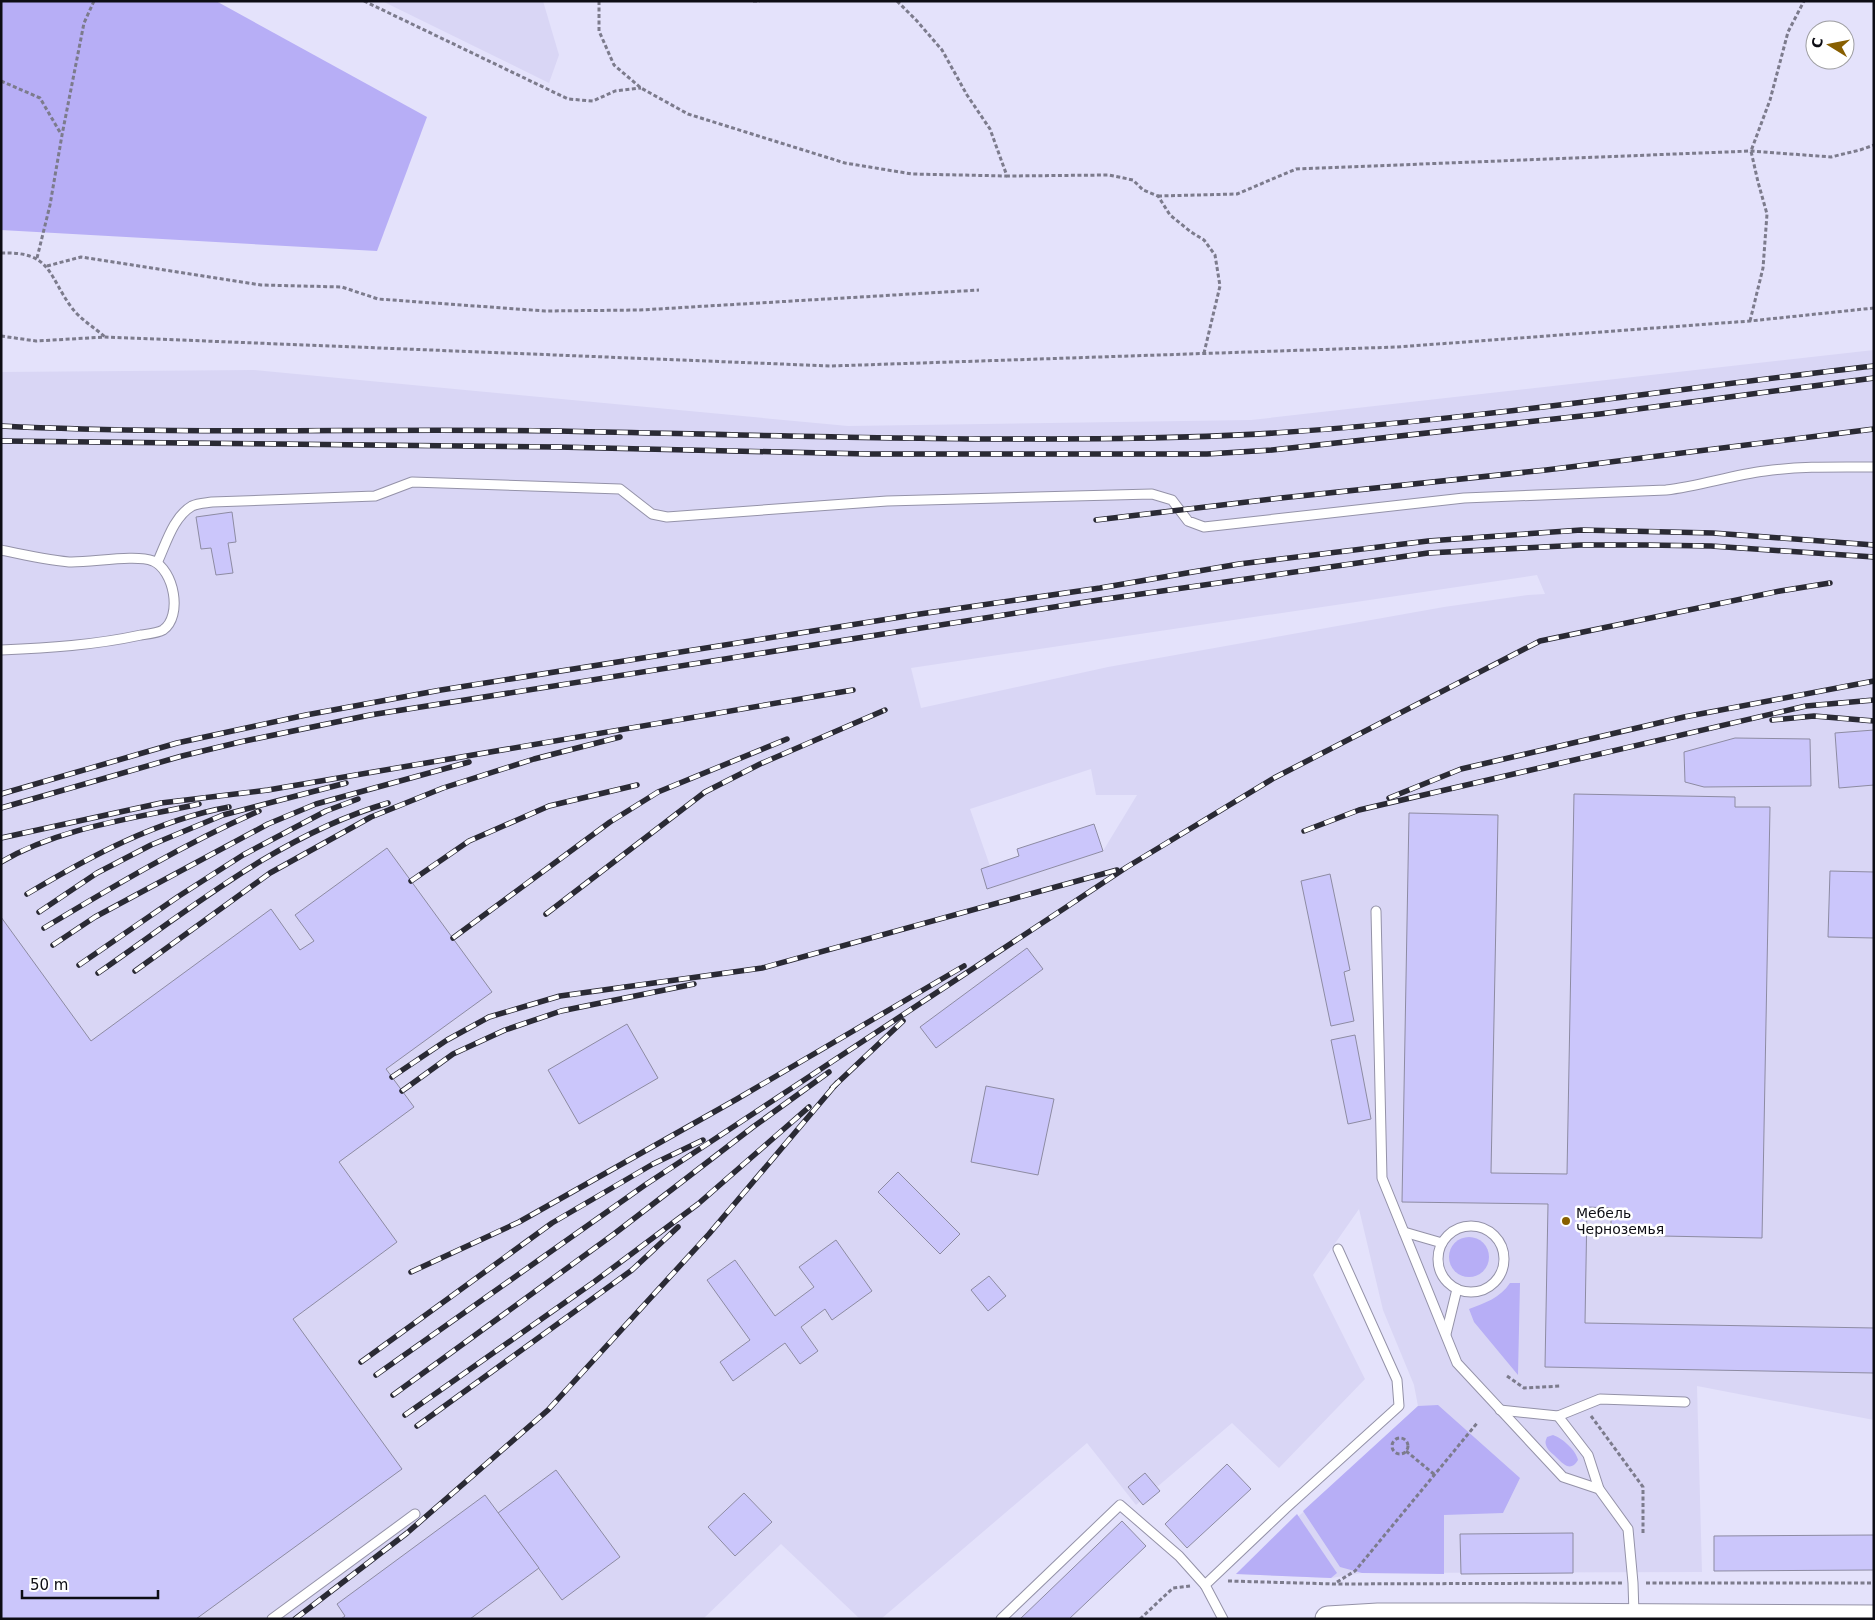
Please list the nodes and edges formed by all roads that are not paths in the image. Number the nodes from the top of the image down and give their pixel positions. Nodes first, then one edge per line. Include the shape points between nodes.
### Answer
1 (1874, 467) edge
2 (1, 550) edge
3 (157, 563) junction
4 (1, 650) edge
5 (1376, 910) dead end
6 (1404, 1232) junction
7 (1442, 1243) junction
8 (1338, 1249) dead end
9 (1457, 1289) junction
10 (1446, 1334) junction
11 (1685, 1402) dead end
12 (1500, 1410) junction
13 (1558, 1416) junction
14 (1599, 1490) junction
15 (415, 1514) dead end
16 (1205, 1585) junction
17 (1503, 1617) edge
18 (1634, 1618) junction
19 (1874, 1618) edge
20 (272, 1619) edge
21 (1001, 1619) edge
22 (1223, 1619) edge
23 (1328, 1619) edge

1 - 3 lane via 1764,471 1666,490 1464,498 1204,527 1188,521 1172,500 1152,494 887,501 667,517 652,514 620,489 412,482 375,496 194,505 173,527
2 - 3 lane via 70,562 141,559
3 - 4 lane via 165,569 173,592 174,615 162,631 106,643
5 - 6 lane via 1382,1178
6 - 7 lane
6 - 10 lane
7 - 9 lane via 1438,1254 1440,1270 1448,1283
7 - 9 lane via 1458,1228 1480,1227 1490,1232 1502,1250 1501,1271 1488,1287 1478,1291
8 - 16 lane via 1397,1380 1399,1406
9 - 10 lane
10 - 12 lane via 1457,1363
11 - 13 lane via 1600,1399
12 - 13 lane
12 - 14 lane via 1563,1477
13 - 14 lane via 1588,1455
14 - 18 lane via 1628,1529
15 - 20 lane
16 - 21 lane via 1179,1556 1120,1505
16 - 22 lane
17 - 18 main road
17 - 23 main road
18 - 19 main road

